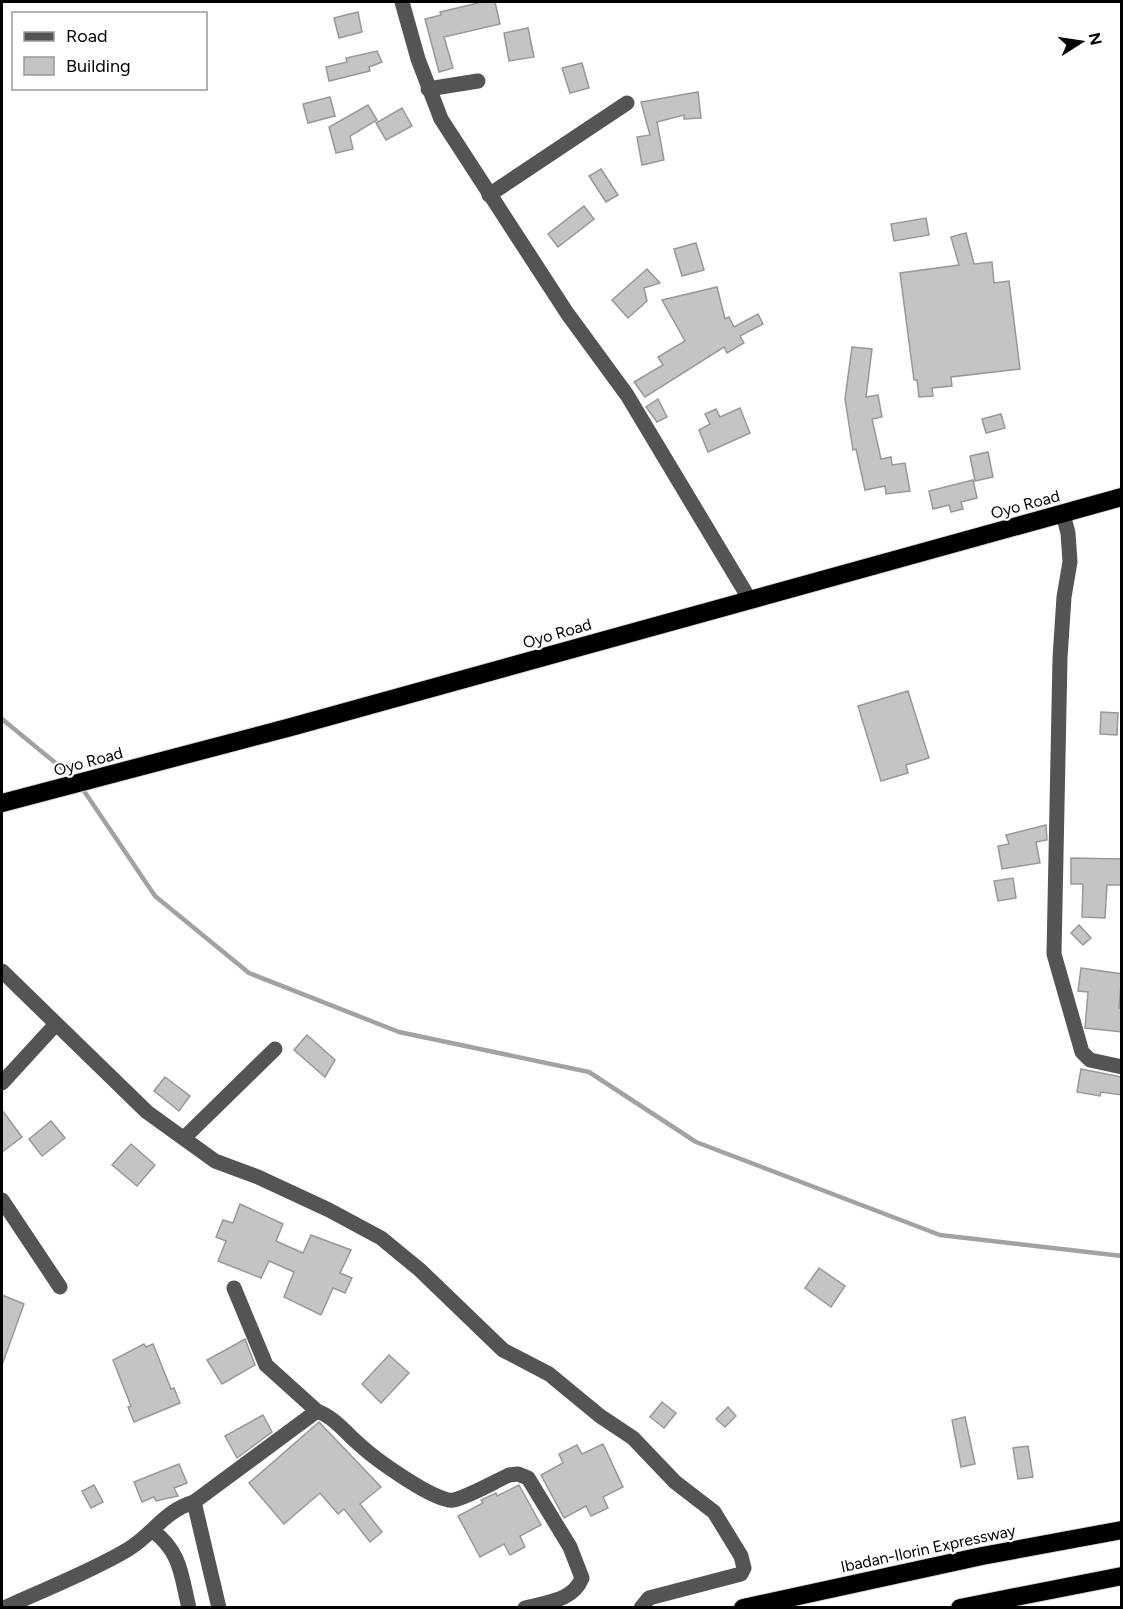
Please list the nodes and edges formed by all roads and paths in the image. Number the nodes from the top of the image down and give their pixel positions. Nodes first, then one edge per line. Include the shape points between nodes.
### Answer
1 (402, 2) edge
2 (478, 81) dead end
3 (428, 89) junction
4 (627, 103) dead end
5 (489, 195) junction
6 (1122, 497) edge
7 (1063, 514) junction
8 (750, 600) junction
9 (2, 803) edge
10 (2, 971) edge
11 (56, 1024) junction
12 (275, 1049) dead end
13 (1122, 1067) edge
14 (2, 1083) edge
15 (184, 1138) junction
16 (2, 1200) edge
17 (60, 1287) dead end
18 (234, 1288) dead end
19 (317, 1411) junction
20 (194, 1502) junction
21 (1122, 1530) edge
22 (153, 1531) junction
23 (1122, 1576) edge
24 (4, 1608) edge
25 (189, 1608) edge
26 (219, 1608) edge
27 (525, 1608) edge
28 (641, 1608) edge
29 (743, 1608) edge
30 (960, 1608) edge

1 - 3 street
2 - 3 street
3 - 5 street via 441,119
4 - 5 street
5 - 8 street via 627,395
6 - 7 highway, Oyo Road
7 - 8 highway, Oyo Road
7 - 13 street via 1070,562 1060,658 1054,954 1082,1052 1090,1060
8 - 9 highway, Oyo Road
10 - 11 street
11 - 14 street
11 - 15 street via 147,1112
12 - 15 street
15 - 28 street via 215,1161 258,1177 381,1238 503,1350 549,1374 633,1438 675,1482 714,1512 741,1556 741,1574 649,1598
16 - 17 street
18 - 19 street via 266,1365
19 - 20 street
19 - 27 street via 326,1414 371,1453 443,1500 454,1500 509,1475 528,1478 570,1546 582,1578 578,1588 566,1597
20 - 22 street via 175,1508
20 - 26 street
21 - 29 highway, Ibadan-Ilorin Expressway
22 - 24 street via 96,1567
22 - 25 street via 168,1543 176,1558
23 - 30 highway

